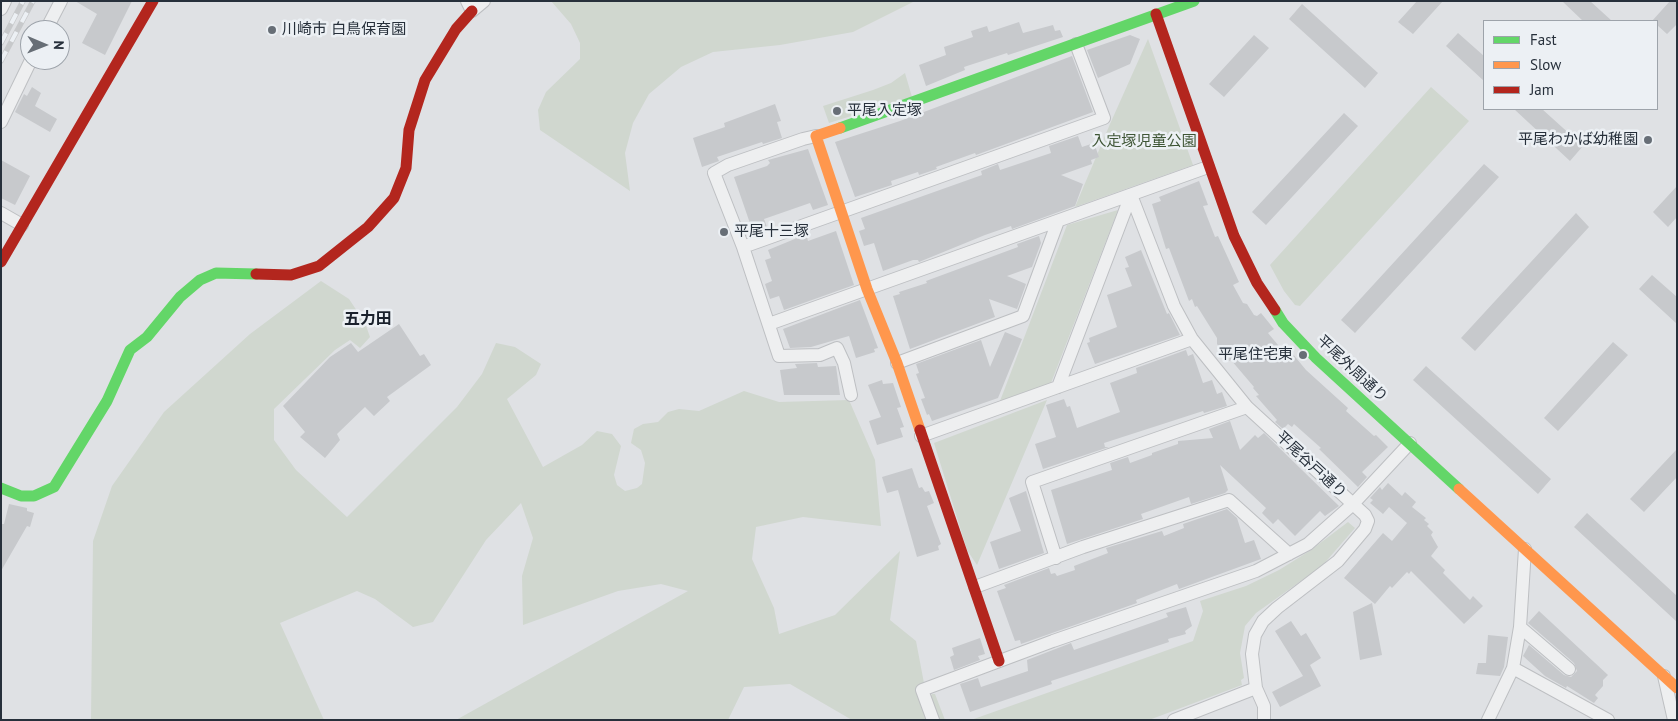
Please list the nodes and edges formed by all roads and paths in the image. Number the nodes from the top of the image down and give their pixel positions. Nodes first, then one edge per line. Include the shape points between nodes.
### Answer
1 (6, 1) edge
2 (61, 1) edge
3 (153, 1) edge
4 (484, 1) edge
5 (1194, 1) edge
6 (469, 6) edge
7 (1, 9) edge
8 (1156, 14) junction
9 (51, 20) edge
10 (1076, 44) junction
11 (26, 70) edge
12 (1, 122) edge
13 (816, 136) junction
14 (1208, 167) junction
15 (1130, 195) junction
16 (840, 212) junction
17 (1, 213) edge
18 (1058, 222) junction
19 (22, 225) junction
20 (743, 247) junction
21 (1, 262) edge
22 (867, 288) junction
23 (769, 324) junction
24 (1192, 339) junction
25 (897, 364) junction
26 (1058, 387) junction
27 (851, 395) dead end
28 (1247, 407) junction
29 (921, 436) junction
30 (1410, 443) junction
31 (1, 488) edge
32 (1353, 504) junction
33 (1525, 549) junction
34 (1289, 554) junction
35 (1056, 558) junction
36 (975, 587) junction
37 (1520, 627) junction
38 (998, 661) junction
39 (1513, 668) junction
40 (1569, 669) dead end
41 (1664, 676) junction
42 (1256, 688) junction
43 (1677, 688) edge
44 (933, 720) edge
45 (1174, 720) edge
46 (1264, 720) edge
47 (1488, 720) edge
48 (1608, 720) edge
49 (1674, 720) edge

1 - 7 street
2 - 9 street
3 - 19 street
4 - 6 street
5 - 8 street
6 - 31 street via 425,80 409,130 406,168 394,198 368,227 319,266 291,275 216,273 200,280 180,297 147,337 130,350 107,401 54,487 34,496 21,496
8 - 10 street
8 - 14 street, 平尾外周通り
10 - 13 street
10 - 16 street via 1104,118
11 - 12 street
13 - 16 street
13 - 20 street via 714,172
14 - 15 street
14 - 30 street, 平尾外周通り via 1234,236 1256,283 1270,304 1316,358
15 - 18 street
15 - 24 street, 平尾谷戸通り via 1174,306
15 - 26 street
16 - 20 street
16 - 22 street
17 - 19 street
18 - 22 street
18 - 25 street via 1023,316
19 - 21 street
20 - 23 street
22 - 23 street
22 - 25 street
23 - 27 street via 779,356 820,355 837,348
24 - 26 street
24 - 28 street, 平尾谷戸通り
25 - 29 street
26 - 29 street
28 - 32 street, 平尾谷戸通り
28 - 35 street via 1032,482
29 - 36 street
30 - 32 street
30 - 33 street, 平尾外周通り
32 - 34 street via 1308,544
32 - 42 street, 平尾谷戸通り via 1368,521 1365,529 1338,561 1277,608 1254,635 1252,654
33 - 37 street
33 - 41 street, 平尾外周通り
34 - 35 street via 1229,500
34 - 38 street via 1256,572
35 - 36 street
36 - 38 street
37 - 39 street
37 - 40 street
38 - 44 street via 922,690
39 - 47 street
39 - 48 street
41 - 43 street, 平尾外周通り
41 - 49 street
42 - 45 street
42 - 46 street, 平尾谷戸通り via 1264,706

